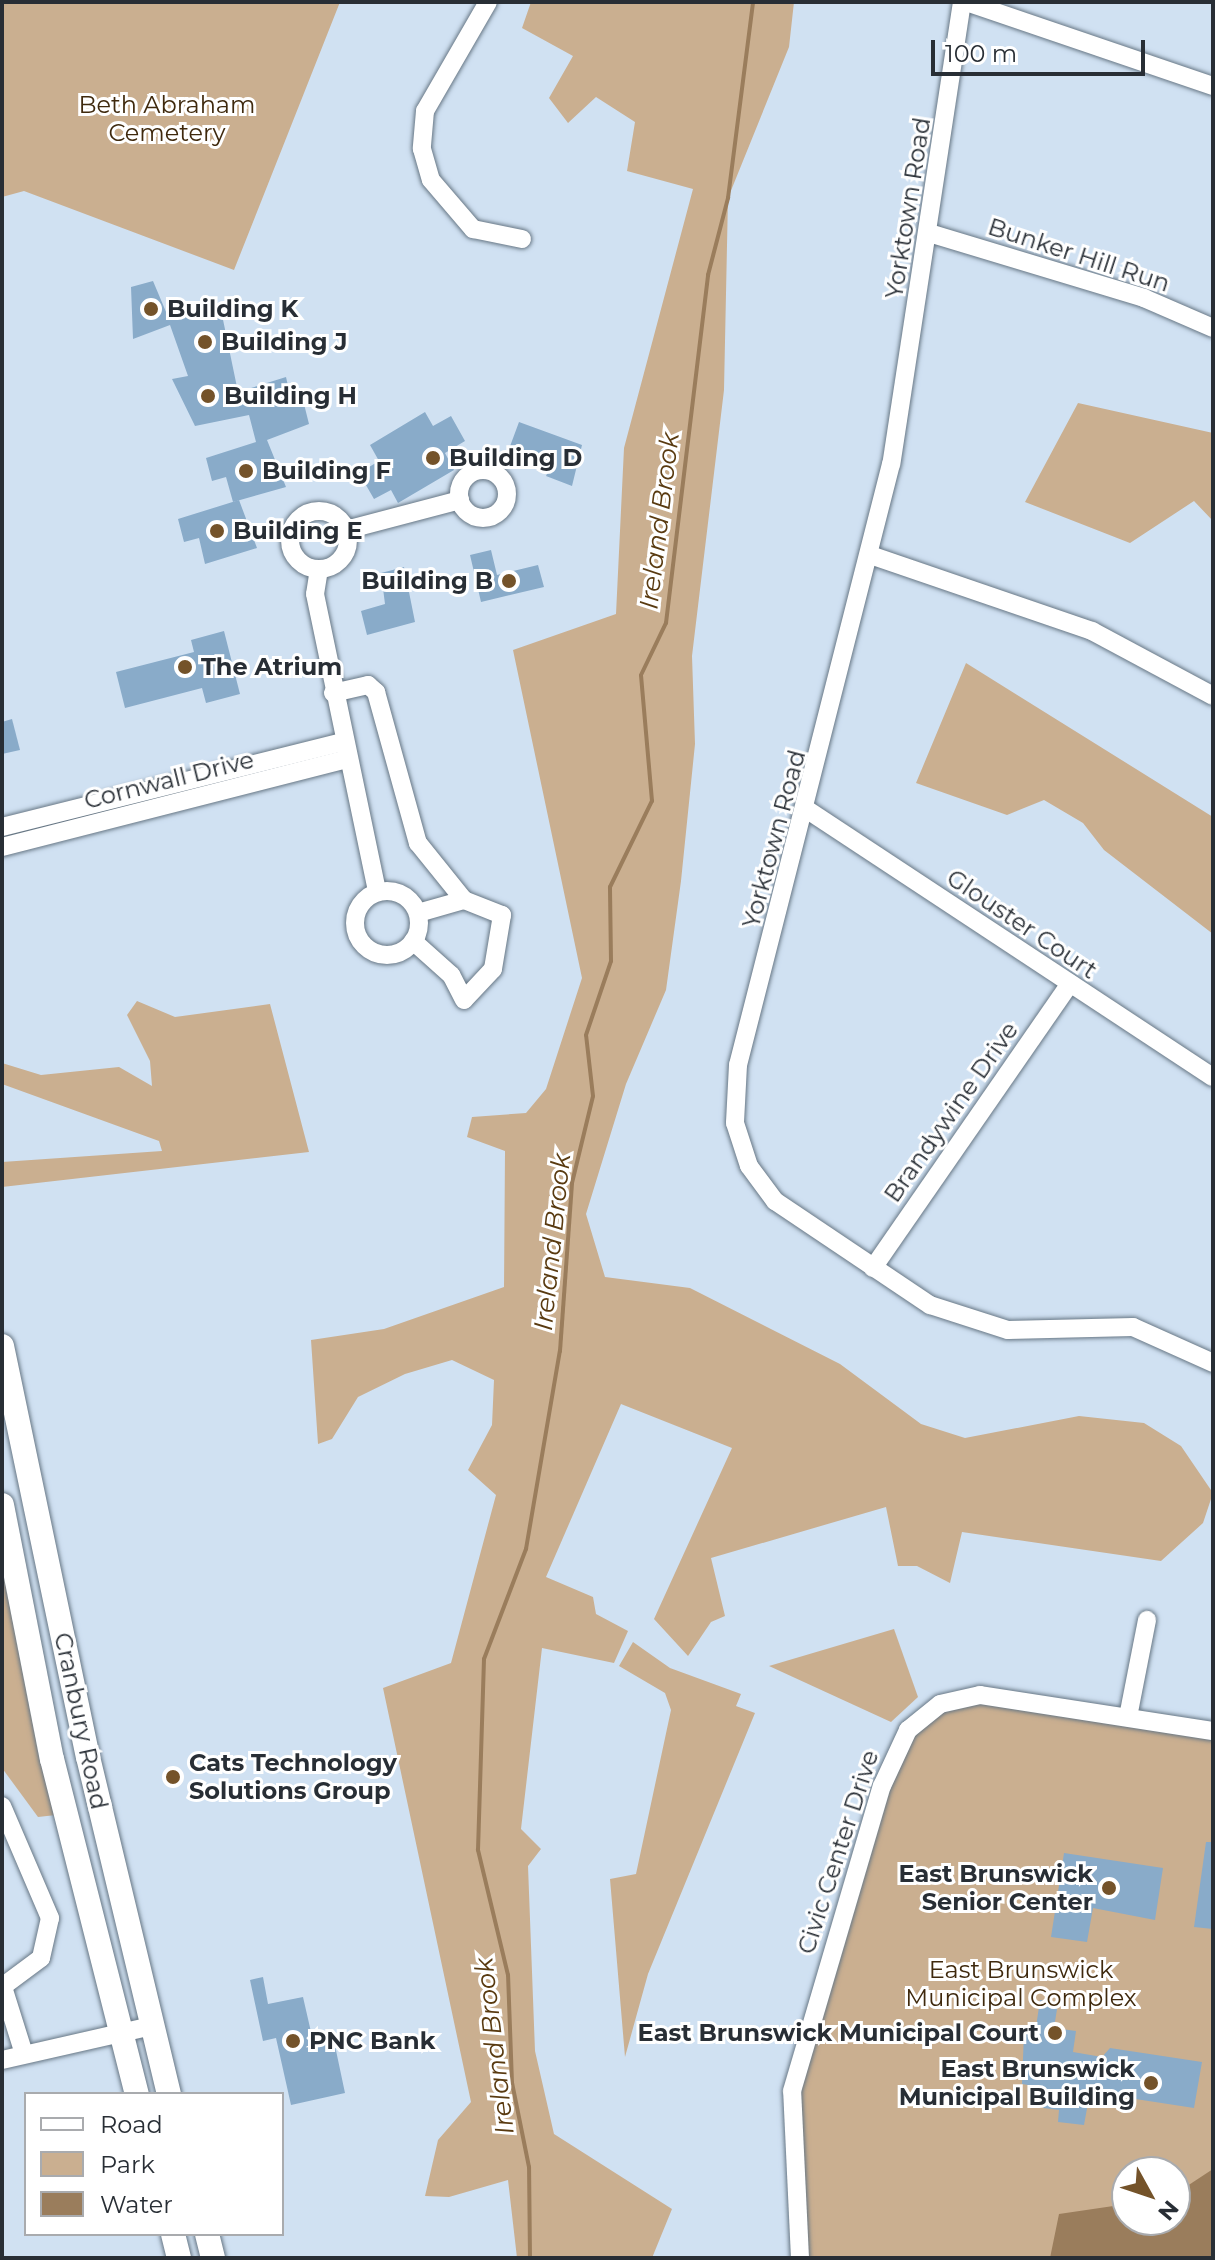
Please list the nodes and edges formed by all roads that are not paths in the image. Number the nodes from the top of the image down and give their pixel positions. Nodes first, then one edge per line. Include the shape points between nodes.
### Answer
1 (488, 2) edge
2 (964, 2) edge
3 (1213, 86) edge
4 (929, 233) junction
5 (522, 239) dead end
6 (1213, 328) edge
7 (460, 500) dead end
8 (346, 530) junction
9 (870, 555) junction
10 (319, 569) junction
11 (333, 693) junction
12 (1213, 696) edge
13 (345, 751) junction
14 (806, 809) junction
15 (2, 827) edge
16 (2, 847) edge
17 (377, 892) junction
18 (464, 900) junction
19 (418, 913) junction
20 (413, 941) junction
21 (1070, 984) junction
22 (1213, 1077) edge
23 (873, 1268) junction
24 (2, 1346) edge
25 (1213, 1363) edge
26 (2, 1505) edge
27 (1147, 1620) dead end
28 (1128, 1717) junction
29 (1213, 1731) edge
30 (2, 1806) edge
31 (3, 1987) edge
32 (152, 2026) junction
33 (121, 2034) junction
34 (24, 2054) junction
35 (2, 2060) edge
36 (136, 2092) edge
37 (168, 2092) edge
38 (174, 2236) edge
39 (208, 2236) edge
40 (179, 2258) edge
41 (213, 2258) edge
42 (800, 2258) edge

1 - 5 street via 425,111 422,149 431,180 473,229
2 - 3 street
2 - 4 street, Yorktown Road
4 - 6 street, Bunker Hill Run via 1144,298
4 - 9 street, Yorktown Road
7 - 8 street
8 - 10 street via 343,557
8 - 10 street via 326,511 295,522 293,555
9 - 12 street via 1092,631
9 - 14 street, Yorktown Road
10 - 11 street via 315,594
11 - 13 street
11 - 18 street via 368,685 376,692 418,843
13 - 15 street, Cornwall Drive
13 - 16 street, Cornwall Drive
13 - 17 street
14 - 21 street, Glouster Court
14 - 23 street, Yorktown Road via 738,1065 735,1123 749,1166 775,1201
17 - 19 street via 397,892
17 - 20 street via 360,906 358,938 385,955
18 - 19 street
18 - 20 street via 502,915 493,969 481,989 464,1000 451,975
19 - 20 street
21 - 22 street, Glouster Court
21 - 23 street, Brandywine Drive
23 - 25 street, Yorktown Road via 968,1322 1029,1331 1133,1327
24 - 32 main road, Cranbury Road
26 - 33 main road, Cranbury Road via 52,1759
27 - 28 street
28 - 29 street, Civic Center Drive
28 - 42 street, Civic Center Drive via 980,1695 940,1704 908,1730 882,1786 792,2091
30 - 31 street via 50,1918 41,1958
31 - 34 street
32 - 33 street
32 - 37 main road, Cranbury Road
33 - 34 street
33 - 36 main road, Cranbury Road
34 - 35 street
38 - 40 main road
39 - 41 main road

